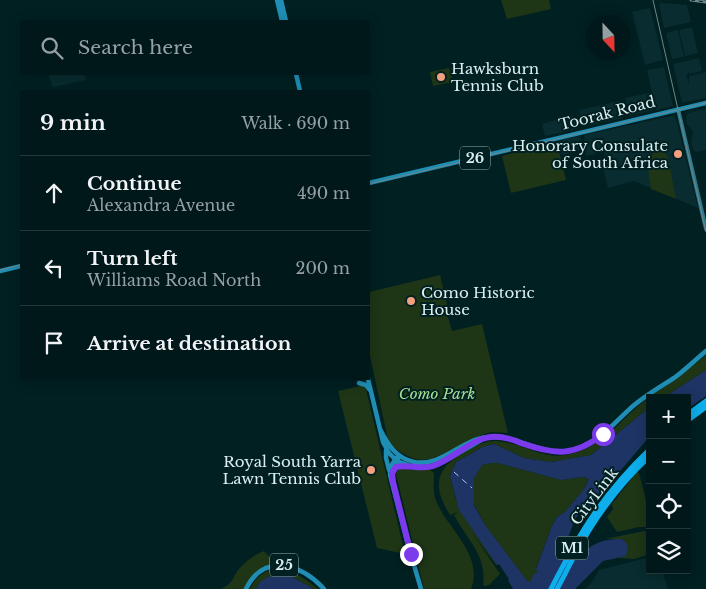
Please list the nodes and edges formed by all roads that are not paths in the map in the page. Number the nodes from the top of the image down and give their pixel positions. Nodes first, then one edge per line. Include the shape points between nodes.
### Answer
1 (277, 0) edge
2 (281, 0) edge
3 (282, 11) junction
4 (282, 20) edge
5 (286, 20) edge
6 (296, 75) edge
7 (300, 90) edge
8 (706, 103) edge
9 (678, 109) junction
10 (370, 183) edge
11 (706, 229) edge
12 (20, 266) edge
13 (0, 271) edge
14 (706, 351) edge
15 (368, 380) edge
16 (359, 383) dead end
17 (371, 391) junction
18 (706, 401) edge
19 (706, 407) edge
20 (691, 412) edge
21 (691, 418) edge
22 (380, 429) junction
23 (490, 437) junction
24 (386, 449) junction
25 (646, 453) edge
26 (397, 458) junction
27 (646, 460) edge
28 (413, 467) junction
29 (393, 470) junction
30 (390, 475) junction
31 (393, 482) junction
32 (598, 512) junction
33 (558, 587) edge
34 (246, 589) edge
35 (324, 589) edge
36 (421, 589) edge
37 (551, 589) edge

1 - 3 main road
2 - 3 main road
3 - 4 main road
3 - 5 main road
6 - 7 main road
8 - 9 main road, Toorak Road / 26
9 - 10 main road, Toorak Road / 26
9 - 11 main road
12 - 13 main road
14 - 23 main road via 638,402 599,437 577,449 549,452 507,438
15 - 17 main road
16 - 17 main road
17 - 22 main road
18 - 20 highway
19 - 21 highway
22 - 24 main road
22 - 26 main road
23 - 26 main road via 472,440 429,462
23 - 28 main road via 437,464
24 - 26 main road
24 - 30 main road
25 - 32 highway, CityLink / M1 via 620,479
26 - 28 main road
26 - 29 main road
26 - 30 main road
27 - 32 highway, M1
28 - 29 main road via 398,466
29 - 31 main road
30 - 31 main road
31 - 36 main road
32 - 33 highway, M1
32 - 37 highway, CityLink / M1 via 578,538
34 - 35 main road, 25 via 250,580 264,569 282,565 310,576

